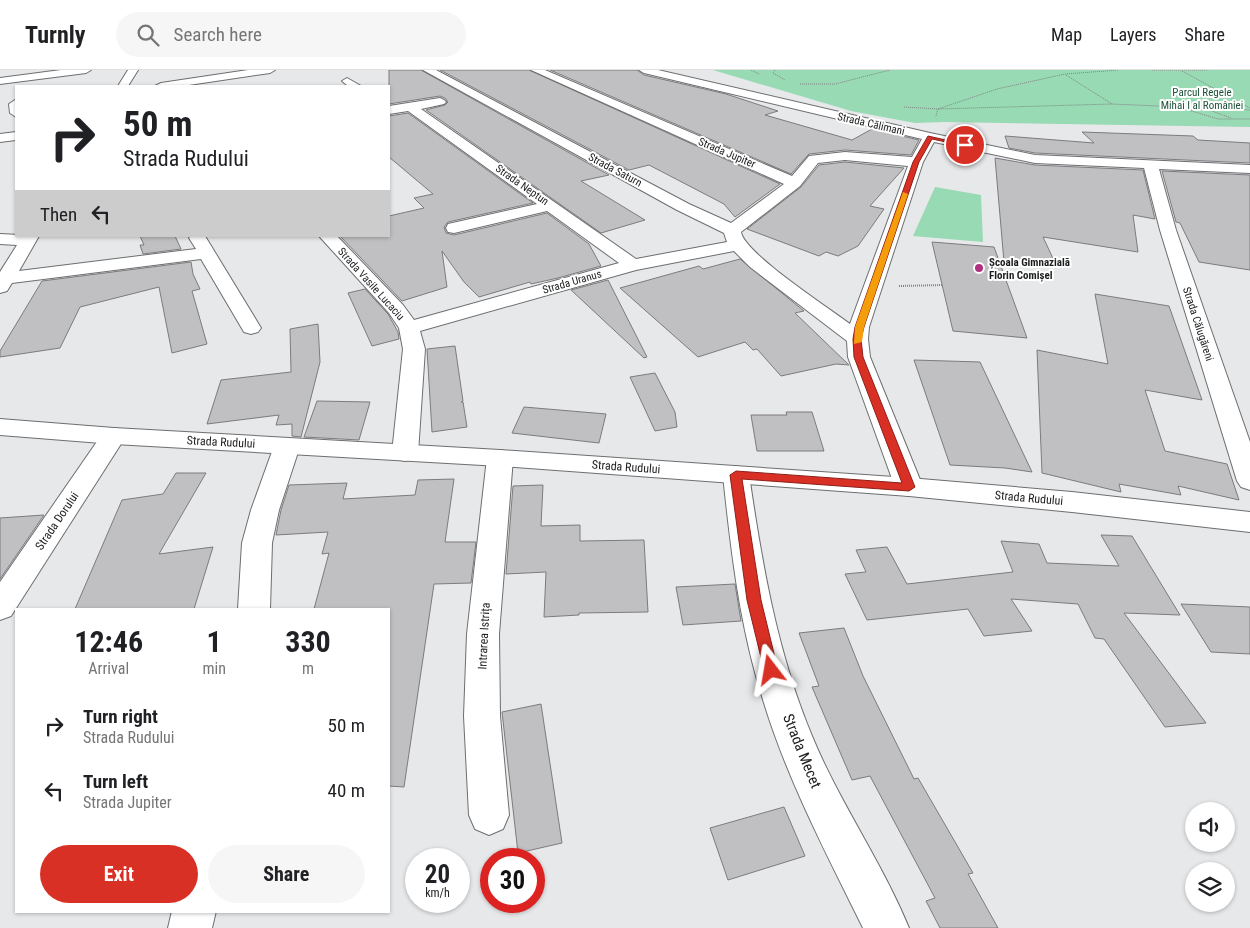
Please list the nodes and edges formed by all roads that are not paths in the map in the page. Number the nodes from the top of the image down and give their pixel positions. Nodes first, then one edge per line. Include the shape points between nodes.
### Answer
1 (86, 70) edge
2 (133, 70) edge
3 (270, 70) edge
4 (428, 70) edge
5 (536, 70) edge
6 (644, 70) edge
7 (0, 82) edge
8 (123, 85) edge
9 (168, 85) edge
10 (440, 102) dead end
11 (411, 106) junction
12 (390, 110) edge
13 (15, 136) edge
14 (930, 137) junction
15 (0, 138) edge
16 (916, 162) junction
17 (1151, 166) junction
18 (1250, 169) edge
19 (795, 182) junction
20 (551, 205) junction
21 (454, 228) dead end
22 (328, 237) edge
23 (29, 238) edge
24 (735, 238) junction
25 (0, 239) edge
26 (202, 244) edge
27 (633, 265) junction
28 (3, 282) edge
29 (251, 328) dead end
30 (409, 328) junction
31 (857, 339) junction
32 (3, 431) edge
33 (114, 436) junction
34 (287, 446) junction
35 (405, 452) junction
36 (500, 458) junction
37 (736, 475) junction
38 (1250, 481) edge
39 (909, 487) junction
40 (1250, 522) edge
41 (0, 607) edge
42 (254, 608) edge
43 (489, 815) dead end
44 (194, 913) edge
45 (190, 928) edge
46 (887, 928) edge

1 - 7 street
2 - 8 street
3 - 9 street
4 - 24 street, Strada Saturn
5 - 19 street, Strada Jupiter
6 - 14 street, Strada Călimani
10 - 11 street
11 - 12 street
11 - 20 street, Strada Neptun
13 - 15 street
14 - 16 street
14 - 17 street, Strada Călimani via 1035,159
16 - 19 street via 826,156 810,162
16 - 31 street
17 - 18 street, Strada Călimani
17 - 38 street, Strada Călugăreni via 1168,230
19 - 24 street
20 - 21 street
20 - 27 street, Strada Neptun
22 - 30 street, Strada Vasile Lucaciu via 396,308
23 - 25 street
23 - 28 street
24 - 27 street, Strada Uranus
24 - 31 street, Strada Saturn via 756,263
26 - 28 street
26 - 29 street
27 - 30 street, Strada Uranus
30 - 35 street, Strada Vasile Lucaciu via 414,349
31 - 39 street via 866,380
32 - 33 street, Strada Rudului
33 - 34 street, Strada Rudului
33 - 41 street, Strada Dorului
34 - 35 street, Strada Rudului
34 - 42 street via 257,543
35 - 36 street, Strada Rudului
36 - 37 street, Strada Rudului
36 - 43 street, Intrarea Istrița via 483,634 482,716
37 - 39 street, Strada Rudului
37 - 46 street, Strada Mecet via 754,600 771,670 799,748
39 - 40 street, Strada Rudului
44 - 45 street

